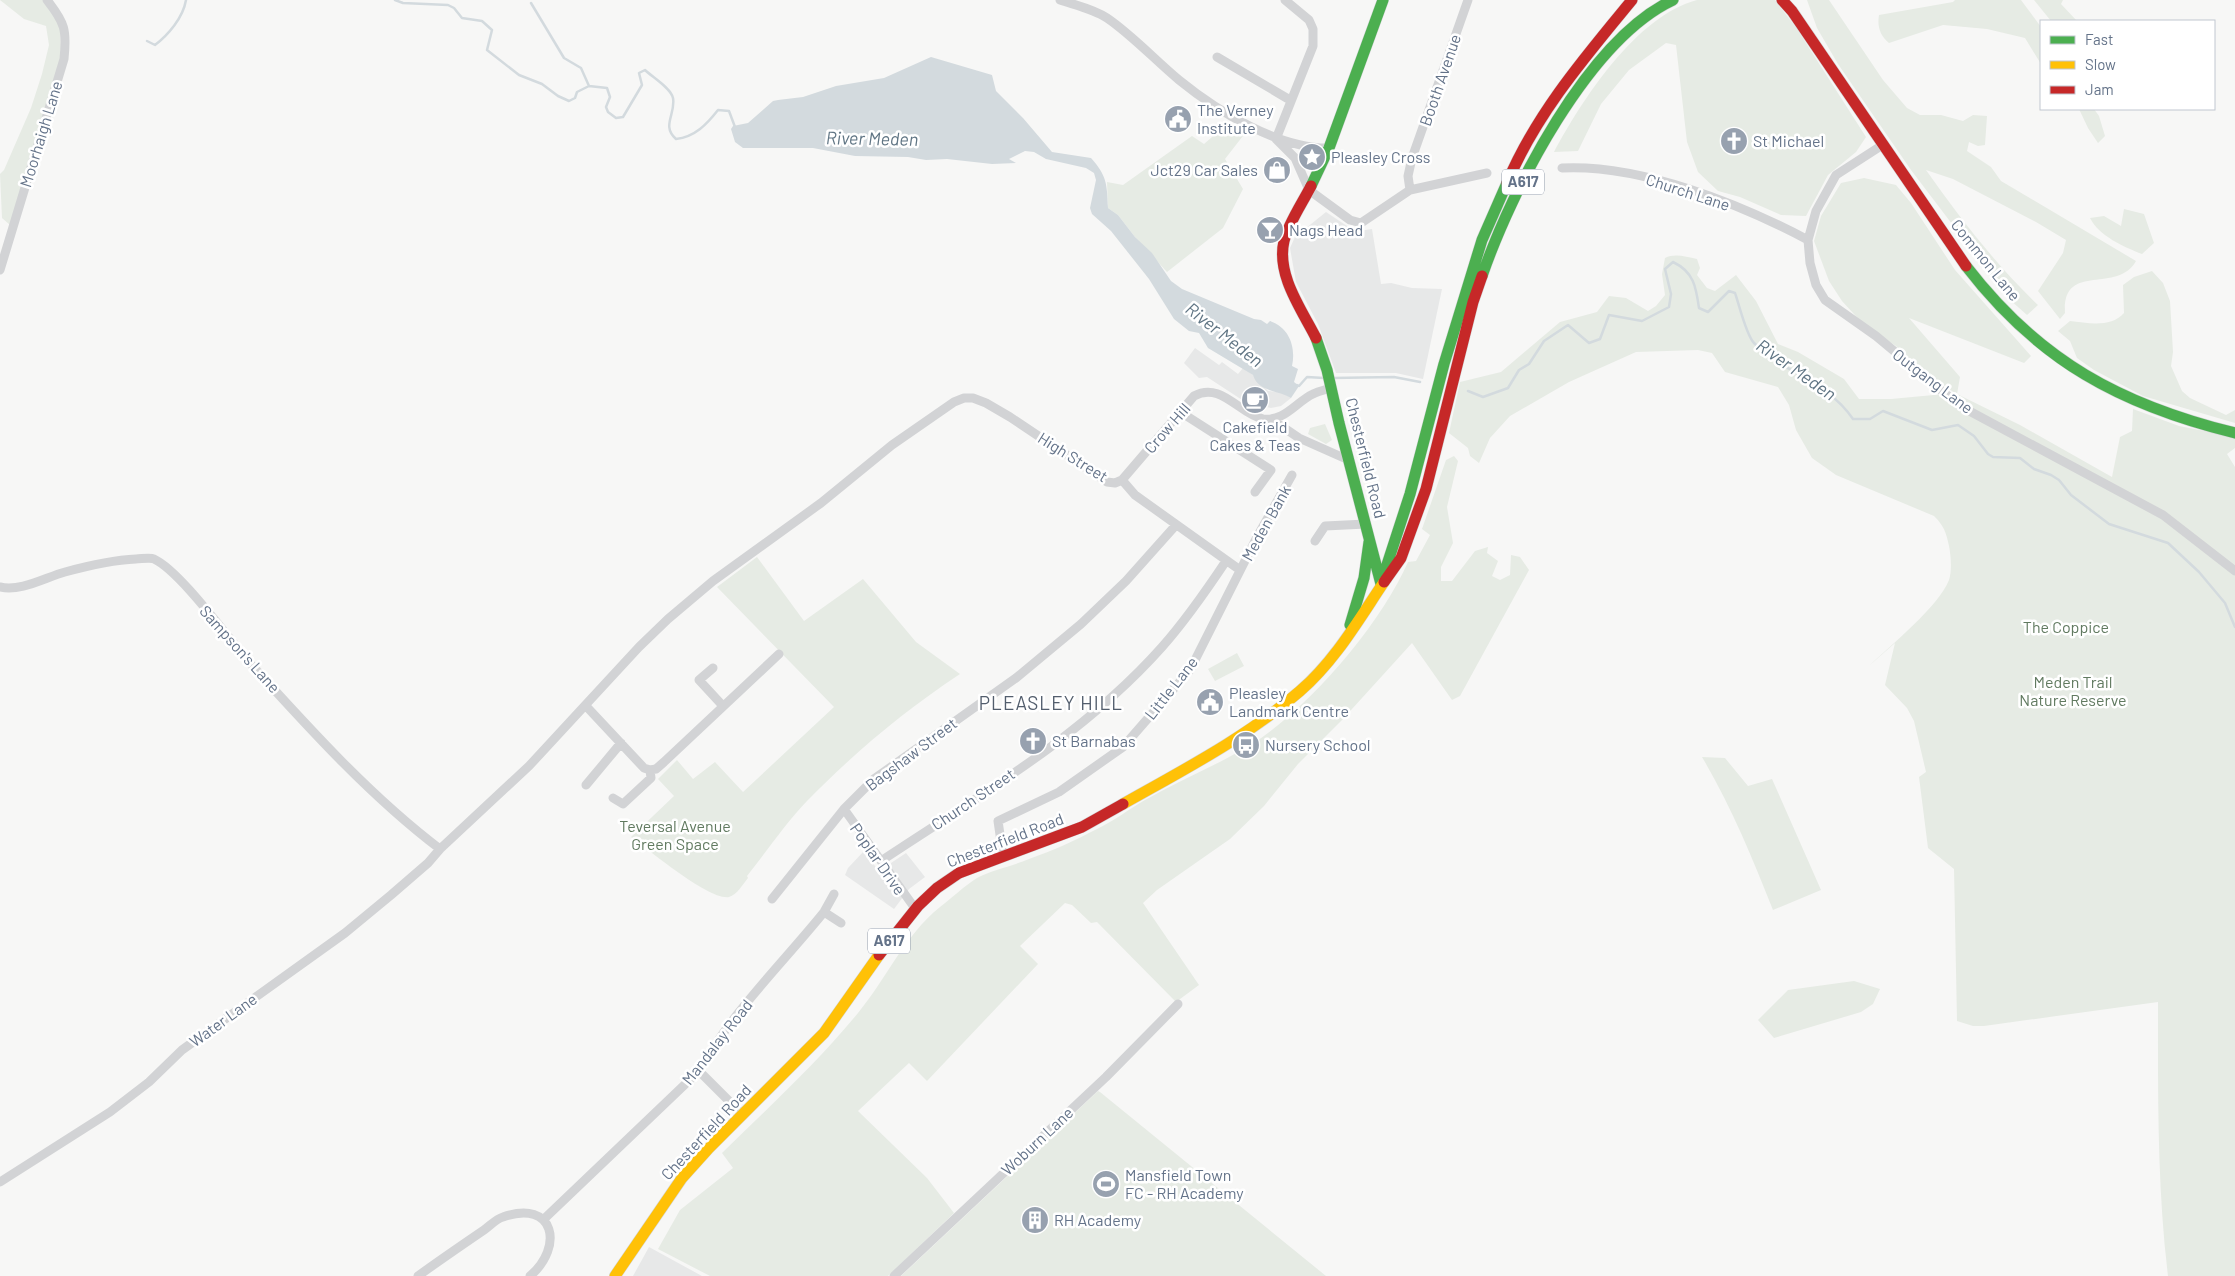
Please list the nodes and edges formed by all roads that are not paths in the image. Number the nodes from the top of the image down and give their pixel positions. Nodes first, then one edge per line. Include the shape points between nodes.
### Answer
1 (47, 0) edge
2 (1060, 0) edge
3 (1284, 0) edge
4 (1383, 0) edge
5 (1468, 0) edge
6 (1632, 0) edge
7 (1673, 0) edge
8 (1782, 0) edge
9 (1790, 5) edge
10 (1234, 55) dead end
11 (1217, 57) dead end
12 (1229, 64) junction
13 (1290, 100) junction
14 (1276, 138) junction
15 (1884, 144) junction
16 (1329, 148) junction
17 (1562, 168) dead end
18 (1487, 173) dead end
19 (1309, 190) junction
20 (1410, 190) junction
21 (1808, 240) junction
22 (0, 270) edge
23 (1331, 386) junction
24 (972, 398) joint
25 (1182, 413) junction
26 (1271, 419) junction
27 (2235, 433) edge
28 (1349, 457) junction
29 (1292, 475) dead end
30 (1122, 480) junction
31 (1255, 492) dead end
32 (1366, 524) junction
33 (1176, 525) junction
34 (1369, 540) junction
35 (1315, 541) dead end
36 (1226, 562) junction
37 (1240, 570) junction
38 (2235, 571) edge
39 (1382, 584) junction
40 (0, 588) edge
41 (1348, 634) junction
42 (779, 654) dead end
43 (713, 668) dead end
44 (586, 706) junction
45 (723, 706) junction
46 (621, 743) junction
47 (650, 770) junction
48 (586, 785) dead end
49 (613, 798) dead end
50 (844, 809) junction
51 (440, 849) junction
52 (1003, 856) junction
53 (882, 861) junction
54 (834, 894) dead end
55 (772, 899) dead end
56 (914, 907) junction
57 (824, 912) junction
58 (841, 923) dead end
59 (1178, 1004) dead end
60 (699, 1071) junction
61 (744, 1115) junction
62 (0, 1182) edge
63 (544, 1219) junction
64 (418, 1276) edge
65 (530, 1276) edge
66 (616, 1276) edge
67 (894, 1276) edge

1 - 22 street, Moorhaigh Lane via 63,21 66,37 64,59
2 - 14 street via 1106,17 1182,82 1222,110
3 - 13 street via 1309,20 1314,38
4 - 16 main road
5 - 20 street, Booth Avenue via 1412,158 1408,176
6 - 39 main road, A617 via 1578,65 1539,121 1485,232
7 - 39 main road, A617 via 1630,27 1614,45 1546,138 1522,183 1495,239 1473,302 1426,489 1401,558
8 - 9 main road, Common Lane
9 - 15 main road, Common Lane
10 - 12 street
11 - 12 street
12 - 13 street
13 - 14 street
14 - 16 street
14 - 19 street via 1295,158
15 - 21 street, Outgang Lane via 1836,175 1816,211
15 - 27 main road, Common Lane via 1948,241 1984,288 2041,345 2090,380 2140,405 2184,421
16 - 19 main road
17 - 21 street, Church Lane via 1622,172 1682,187
18 - 20 street
19 - 20 street via 1350,220 1361,223
19 - 23 main road, Chesterfield Road via 1284,241 1282,256 1289,288 1317,343
21 - 38 street, Outgang Lane via 1816,285 1825,300 1876,336 1954,401 2163,515
23 - 26 street via 1313,394 1282,416
23 - 28 main road, Chesterfield Road
24 - 30 street, High Street via 1010,416 1107,482
24 - 44 street, Water Lane via 954,402 935,413 821,503 713,581 639,647
25 - 26 street, Crow Hill via 1194,396 1213,391 1261,418
25 - 30 street, Crow Hill
25 - 31 street via 1271,470
26 - 28 street, Crow Hill via 1299,438 1344,458
28 - 32 main road, Chesterfield Road
29 - 37 street, Meden Bank
30 - 33 street, High Street via 1136,495
32 - 34 main road, Chesterfield Road
32 - 35 street via 1325,526
33 - 36 street, High Street
33 - 50 street, Bagshaw Street via 1126,581 1081,624 1016,678 874,779
34 - 39 main road, Chesterfield Road
34 - 41 main road, Chesterfield Road via 1364,578
36 - 37 street, High Street
36 - 53 street, Church Street via 1162,648 1102,706 1034,758
37 - 52 street, Little Lane via 1190,670 1123,747 1059,792 998,821
39 - 41 main road, Chesterfield Road / A617
40 - 51 street, Sampson's Lane via 25,585 65,572 127,559 154,558 174,575 319,736
41 - 52 main road, Chesterfield Road / A617 via 1301,690 1232,743 1082,827
42 - 45 street
43 - 45 street via 700,680
44 - 46 street
44 - 51 street, Water Lane via 529,766
45 - 47 street via 664,762
46 - 47 street via 644,768
46 - 48 street
47 - 49 street via 651,778 623,804
50 - 53 street, Poplar Drive
50 - 55 street, Bagshaw Street
51 - 62 street, Water Lane via 368,914 182,1050 149,1082 110,1112
52 - 56 main road, Chesterfield Road / A617 via 974,866 944,882
53 - 56 street, Poplar Drive
54 - 57 street, Mandalay Road
56 - 61 main road, Chesterfield Road / A617 via 823,1034
57 - 58 street
57 - 60 street, Mandalay Road via 739,1012
59 - 67 street, Woburn Lane via 1106,1077
60 - 61 street
60 - 63 street, Mandalay Road
61 - 66 main road, Chesterfield Road / A617 via 694,1164 664,1201
63 - 64 street via 536,1214 498,1219
63 - 65 street via 549,1227 547,1257

